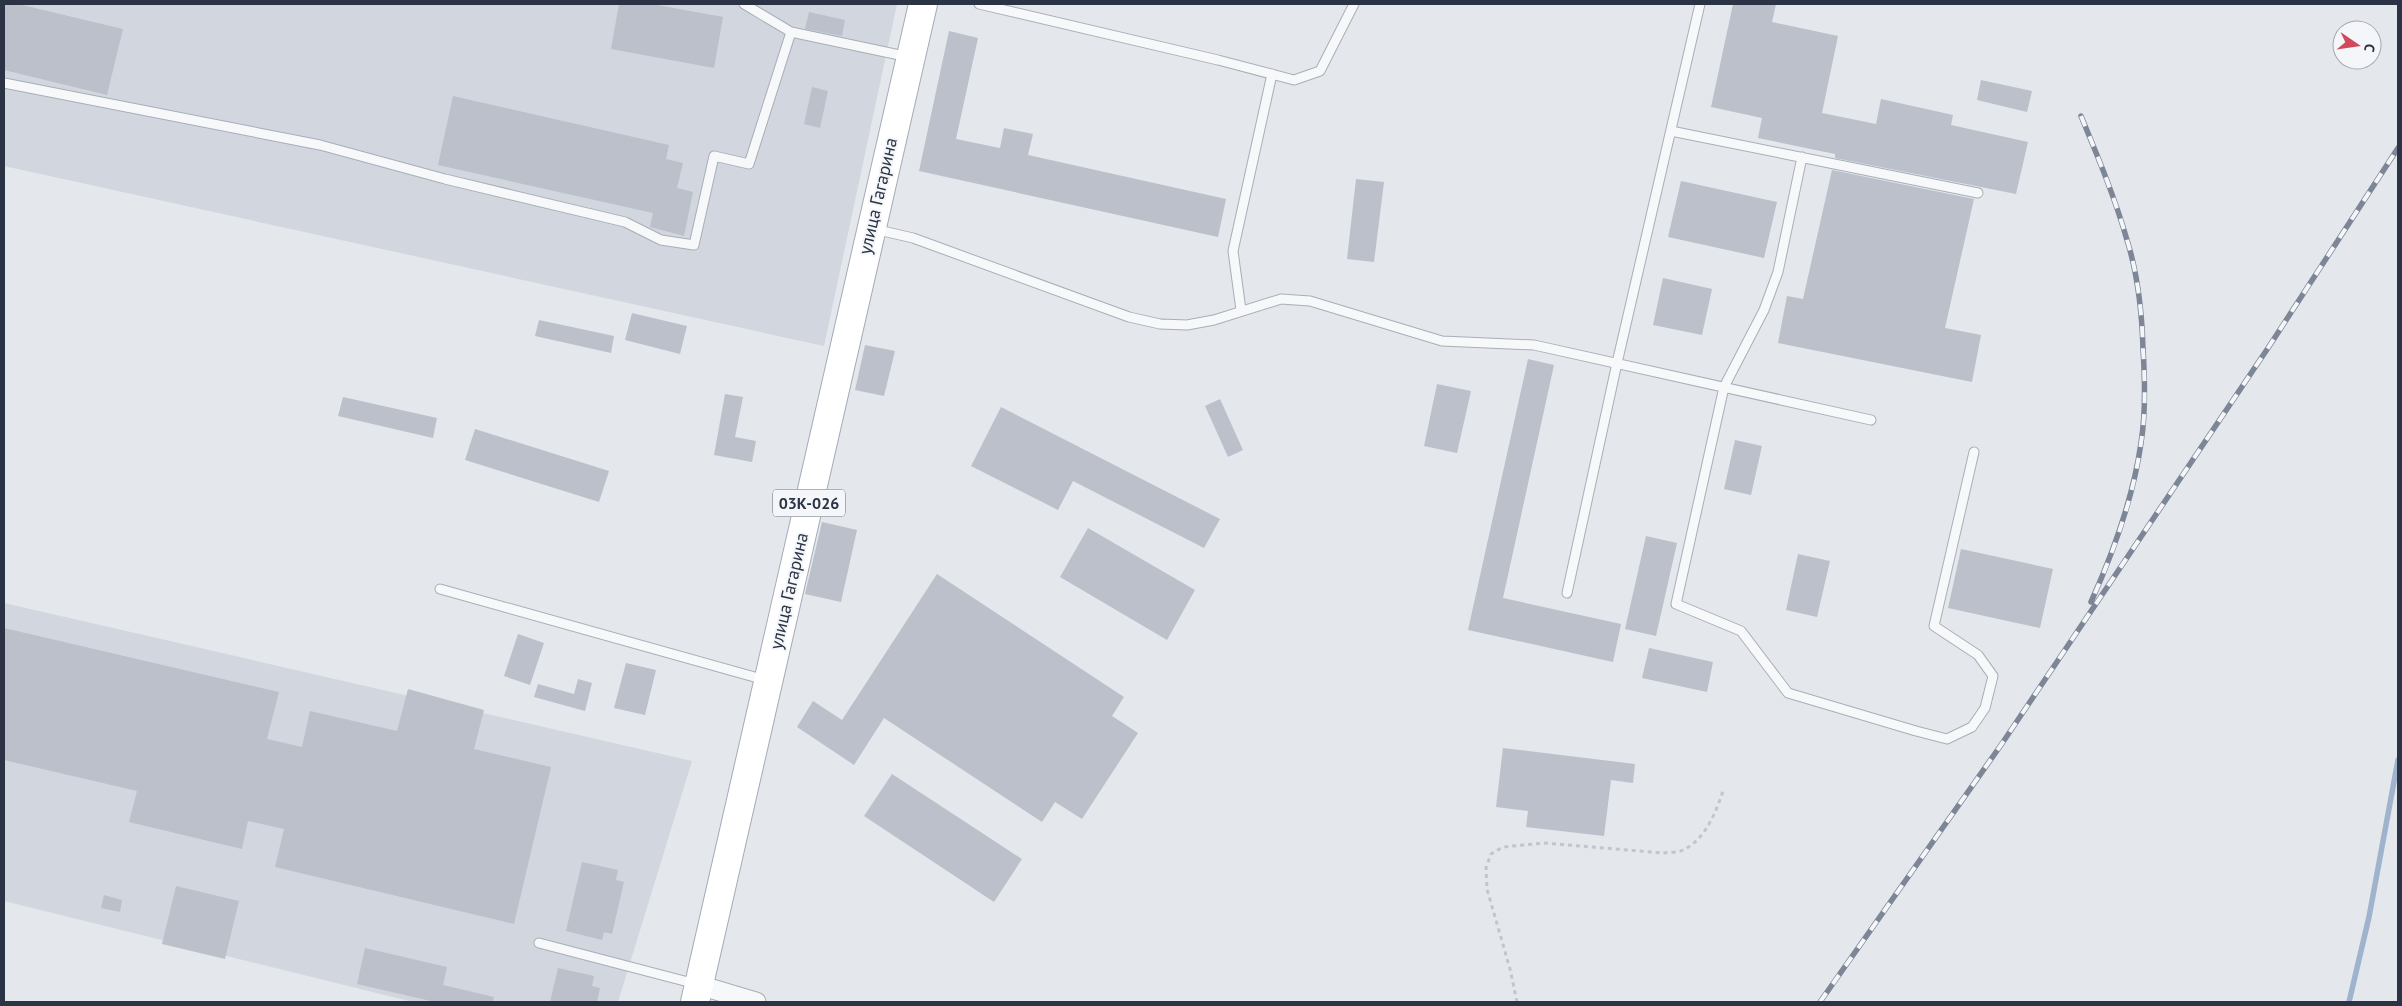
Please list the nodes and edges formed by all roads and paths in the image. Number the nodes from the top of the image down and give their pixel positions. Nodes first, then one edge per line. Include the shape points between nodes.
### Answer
1 (744, 4) edge
2 (923, 4) edge
3 (978, 4) edge
4 (1354, 4) edge
5 (1700, 4) edge
6 (791, 32) junction
7 (909, 57) junction
8 (1272, 74) junction
9 (4, 83) edge
10 (1671, 131) junction
11 (1802, 157) junction
12 (1978, 194) dead end
13 (871, 228) junction
14 (1241, 310) junction
15 (1616, 364) junction
16 (1724, 388) junction
17 (1871, 420) dead end
18 (1974, 452) dead end
19 (440, 589) dead end
20 (1567, 593) dead end
21 (768, 681) junction
22 (1722, 791) dead end
23 (539, 943) dead end
24 (697, 993) edge
25 (756, 1002) edge
26 (1517, 1002) edge

1 - 6 lane
2 - 7 main road, улица Гагарина / 03К-026
3 - 8 lane
4 - 8 lane via 1320,71 1294,80
5 - 10 lane
6 - 7 lane
6 - 9 lane via 749,164 714,156 694,245 661,240 625,222 445,179 320,144
7 - 13 main road, улица Гагарина / 03К-026
8 - 14 lane via 1233,252
10 - 11 lane
10 - 15 lane
11 - 12 lane
11 - 16 lane via 1778,272 1764,310
13 - 14 lane via 913,238 1129,317 1160,324 1187,325
13 - 21 main road, улица Гагарина / 03К-026
14 - 15 lane via 1281,300 1310,301 1442,341 1534,345
15 - 16 lane
15 - 20 lane
16 - 17 lane
16 - 18 lane via 1676,604 1741,630 1788,693 1947,739 1972,727 1985,708 1993,676 1978,655 1934,626
19 - 21 lane
21 - 24 main road, улица Гагарина / 03К-026
22 - 26 path via 1718,807 1708,824 1694,843 1682,851 1544,842 1503,847 1491,854 1486,868 1487,889
23 - 24 lane
24 - 25 street

